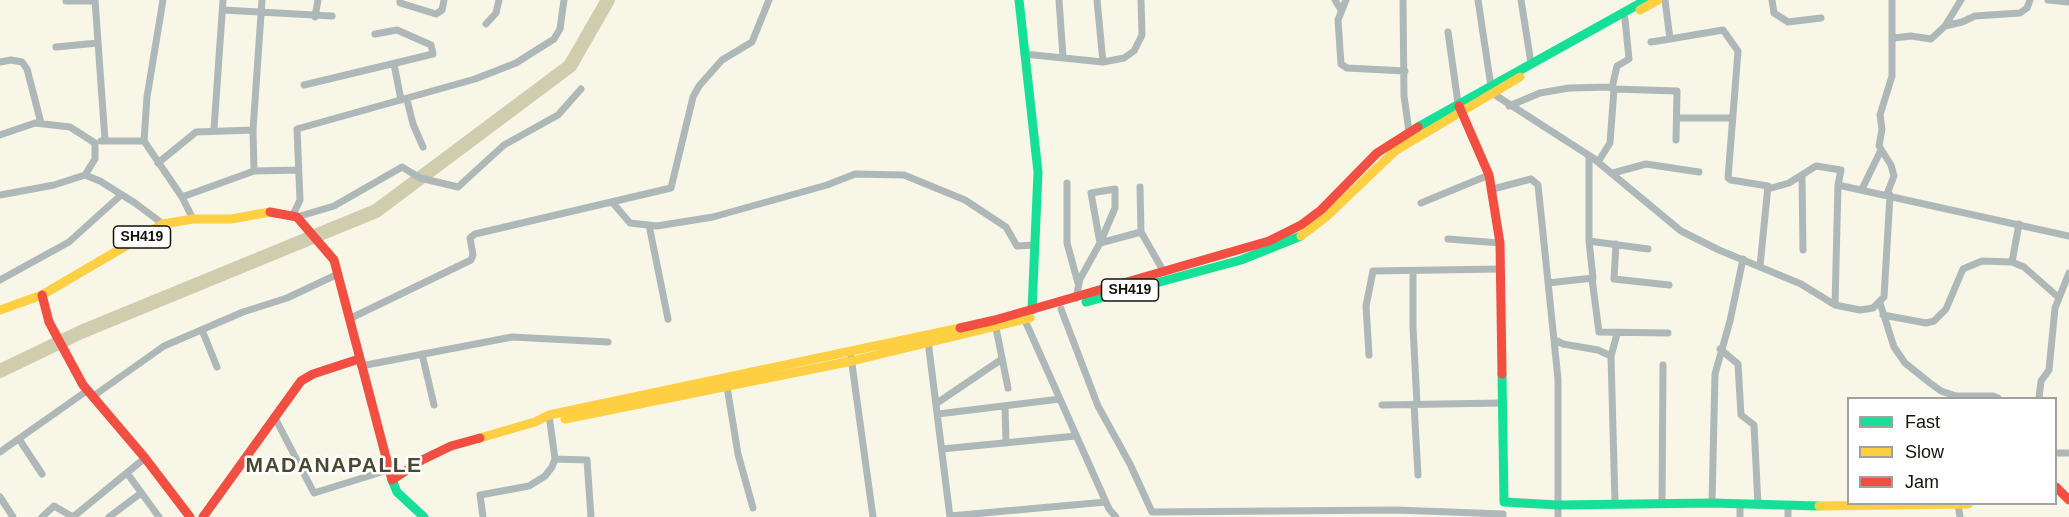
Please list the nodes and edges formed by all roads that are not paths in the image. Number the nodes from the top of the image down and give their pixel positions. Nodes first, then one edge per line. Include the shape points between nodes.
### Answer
1 (163, 0) edge
2 (223, 0) edge
3 (262, 0) edge
4 (318, 0) edge
5 (400, 0) edge
6 (444, 0) edge
7 (499, 0) edge
8 (564, 0) edge
9 (769, 0) edge
10 (1019, 0) edge
11 (1059, 0) edge
12 (1097, 0) edge
13 (1141, 0) edge
14 (1335, 0) edge
15 (1346, 0) edge
16 (1403, 0) edge
17 (1478, 0) edge
18 (1521, 0) edge
19 (1646, 0) edge
20 (1658, 0) edge
21 (1665, 0) edge
22 (1772, 0) edge
23 (1892, 0) edge
24 (1961, 0) edge
25 (2030, 0) edge
26 (2048, 0) edge
27 (66, 1) edge
28 (95, 1) edge
29 (2069, 2) edge
30 (223, 10) junction
31 (1341, 10) junction
32 (261, 14) junction
33 (332, 16) dead end
34 (315, 17) junction
35 (1821, 18) dead end
36 (1625, 19) junction
37 (486, 24) dead end
38 (1945, 27) junction
39 (1448, 32) dead end
40 (375, 34) dead end
41 (1894, 38) junction
42 (1670, 39) junction
43 (1651, 42) dead end
44 (98, 43) junction
45 (56, 46) dead end
46 (1024, 54) junction
47 (1063, 57) junction
48 (0, 62) edge
49 (1103, 62) junction
50 (1531, 63) junction
51 (394, 64) junction
52 (1406, 71) junction
53 (304, 85) dead end
54 (581, 88) dead end
55 (1491, 89) junction
56 (1613, 89) junction
57 (404, 100) junction
58 (1509, 106) junction
59 (1459, 107) junction
60 (1677, 118) junction
61 (1733, 118) junction
62 (41, 123) junction
63 (214, 129) junction
64 (254, 130) junction
65 (1409, 132) junction
66 (0, 135) edge
67 (105, 140) junction
68 (1676, 140) dead end
69 (144, 141) junction
70 (95, 143) junction
71 (423, 147) dead end
72 (1881, 150) junction
73 (1589, 156) junction
74 (1598, 162) junction
75 (158, 163) junction
76 (298, 170) junction
77 (254, 171) junction
78 (1699, 172) dead end
79 (1613, 173) junction
80 (85, 175) junction
81 (1489, 175) junction
82 (1802, 177) junction
83 (1067, 183) dead end
84 (1838, 185) junction
85 (1140, 187) dead end
86 (1493, 189) junction
87 (1768, 189) junction
88 (1862, 189) junction
89 (1888, 194) junction
90 (0, 195) edge
91 (121, 195) junction
92 (182, 197) junction
93 (612, 202) junction
94 (1421, 203) dead end
95 (296, 216) junction
96 (193, 219) junction
97 (163, 224) junction
98 (2019, 224) junction
99 (649, 225) junction
100 (1141, 232) junction
101 (2069, 236) edge
102 (1448, 239) dead end
103 (1589, 241) junction
104 (1100, 243) junction
105 (1500, 243) junction
106 (1616, 244) junction
107 (1035, 245) junction
108 (1648, 249) dead end
109 (1803, 250) dead end
110 (1743, 260) junction
111 (2012, 262) junction
112 (1760, 266) junction
113 (1500, 269) junction
114 (1413, 271) junction
115 (1164, 272) junction
116 (2069, 273) edge
117 (338, 274) junction
118 (1592, 279) junction
119 (0, 280) edge
120 (1078, 283) junction
121 (1548, 283) junction
122 (1670, 285) dead end
123 (42, 295) junction
124 (1076, 297) junction
125 (2058, 297) junction
126 (1880, 303) junction
127 (1835, 305) junction
128 (1061, 309) junction
129 (0, 310) edge
130 (1032, 310) junction
131 (1883, 315) junction
132 (1023, 317) junction
133 (349, 319) junction
134 (668, 319) dead end
135 (996, 328) junction
136 (202, 330) junction
137 (1668, 333) dead end
138 (1617, 334) junction
139 (928, 339) junction
140 (1555, 340) junction
141 (608, 342) dead end
142 (1720, 349) junction
143 (422, 354) junction
144 (1369, 355) dead end
145 (851, 356) junction
146 (1611, 356) junction
147 (1002, 359) junction
148 (360, 363) junction
149 (1663, 365) dead end
150 (217, 368) dead end
151 (727, 387) junction
152 (1008, 388) dead end
153 (1941, 391) junction
154 (90, 394) junction
155 (1946, 397) edge
156 (1995, 397) edge
157 (2039, 397) edge
158 (1059, 399) junction
159 (937, 403) junction
160 (1502, 403) junction
161 (1415, 404) junction
162 (434, 405) dead end
163 (1382, 405) dead end
164 (1005, 406) junction
165 (938, 414) junction
166 (274, 416) junction
167 (550, 418) junction
168 (1076, 436) junction
169 (19, 439) junction
170 (1006, 443) junction
171 (942, 449) junction
172 (0, 452) edge
173 (145, 458) junction
174 (555, 459) junction
175 (388, 470) junction
176 (127, 473) junction
177 (42, 474) dead end
178 (1418, 476) dead end
179 (392, 480) junction
180 (2057, 489) edge
181 (141, 493) junction
182 (0, 497) edge
183 (2069, 500) edge
184 (1504, 502) junction
185 (1615, 503) junction
186 (1662, 503) junction
187 (1712, 503) junction
188 (1740, 504) junction
189 (1558, 505) junction
190 (1758, 505) junction
191 (1937, 505) edge
192 (753, 508) dead end
193 (1108, 509) edge
194 (1788, 512) edge
195 (1202, 514) edge
196 (1279, 514) edge
197 (1396, 514) edge
198 (1503, 515) edge
199 (13, 517) edge
200 (42, 517) edge
201 (73, 517) edge
202 (110, 517) edge
203 (159, 517) edge
204 (190, 517) edge
205 (203, 517) edge
206 (424, 517) edge
207 (483, 517) edge
208 (591, 517) edge
209 (873, 517) edge
210 (950, 517) edge
211 (1116, 517) edge
212 (1558, 517) edge
213 (1740, 517) edge

1 - 69 street
2 - 30 street
3 - 32 street
4 - 34 street
5 - 6 street via 436,14 442,10
7 - 37 street
8 - 57 street via 560,29 543,48 475,79
9 - 93 street via 752,42 722,60 693,97 671,188
10 - 46 main road
11 - 47 street
12 - 49 street
13 - 49 street via 1144,27 1134,51 1124,58
14 - 31 street
15 - 31 street
16 - 52 street
17 - 55 street
18 - 50 street
19 - 50 main road, SH419
20 - 36 main road, SH419
21 - 42 street
22 - 35 street via 1774,13 1788,21
23 - 41 street
24 - 38 street
25 - 38 street via 2020,13 1975,15
26 - 29 street
27 - 28 street
28 - 44 street
30 - 32 street
30 - 63 street
31 - 52 street via 1338,27 1343,66
32 - 34 street
32 - 64 street
33 - 34 street
36 - 55 main road, SH419
36 - 56 street via 1629,59 1617,66
38 - 41 street via 1931,39
39 - 59 street
40 - 51 street via 397,30 433,47 430,57
41 - 72 street via 1892,76 1880,111
42 - 43 street
42 - 61 street via 1723,30 1738,51
44 - 45 street
44 - 67 street
46 - 47 street
46 - 107 main road via 1038,172
47 - 49 street
48 - 62 street via 22,62 27,69
50 - 55 main road, SH419
51 - 53 street
51 - 57 street
52 - 65 street via 1404,96
54 - 95 street via 558,115 504,146 461,185 431,181 399,168 334,206
55 - 58 street
55 - 59 main road, SH419
56 - 58 street via 1569,88 1540,93
56 - 60 street via 1677,91
56 - 74 street via 1610,142
57 - 71 street
57 - 76 street via 297,129
58 - 73 street
59 - 65 main road, SH419
59 - 81 main road
59 - 128 main road, SH419 via 1395,151 1326,217 1286,244
60 - 61 street
60 - 68 street
61 - 87 street via 1729,179 1766,184
62 - 66 street
62 - 70 street via 70,127
63 - 64 street
63 - 75 street via 192,134
64 - 77 street
65 - 115 main road, SH419 via 1377,153 1321,210 1285,234
67 - 69 street
67 - 70 street
69 - 75 street
70 - 80 street via 95,159
72 - 88 street
72 - 89 street via 1893,170
73 - 74 street
73 - 103 street
74 - 79 street
75 - 92 street
76 - 77 street
76 - 95 street via 300,200
77 - 92 street
78 - 79 street via 1646,164
79 - 110 street via 1681,231
80 - 90 street
80 - 91 street
81 - 86 main road
81 - 94 street
82 - 84 street via 1816,166 1839,168 1842,172
82 - 87 street
82 - 109 street
83 - 120 street via 1067,243
84 - 88 street
84 - 127 street
85 - 100 street
86 - 105 main road
86 - 121 street via 1531,179 1537,182
87 - 112 street
88 - 89 street
89 - 98 street
89 - 126 street via 1884,297
91 - 97 street
91 - 119 street via 69,242
92 - 96 street
93 - 99 street via 630,223
93 - 133 street via 475,234 470,238 471,261
95 - 96 main road, SH419 via 276,211 231,219
95 - 117 main road via 332,257
96 - 97 main road, SH419
97 - 123 main road, SH419
98 - 101 street
98 - 111 street
99 - 107 street via 713,217 855,174 904,176 965,200 1006,227 1017,246
99 - 134 street
100 - 104 street
100 - 115 street
102 - 105 street
103 - 106 street
103 - 118 street
104 - 104 street via 1091,194 1114,189 1115,208
104 - 120 street
105 - 113 main road
106 - 108 street
106 - 122 street via 1614,279
107 - 130 main road
110 - 112 street
110 - 142 street
111 - 125 street via 2024,267
111 - 131 street via 1982,261 1963,269 1946,309 1930,322
112 - 127 street
113 - 114 street
113 - 160 main road
114 - 144 street via 1372,273 1366,306
114 - 161 street
115 - 124 main road, SH419
116 - 125 street
117 - 133 main road
117 - 136 street
118 - 121 street
118 - 138 street via 1599,333
120 - 124 street
121 - 140 street
123 - 129 main road, SH419
123 - 154 main road via 49,322
124 - 130 main road, SH419
125 - 157 street via 2049,370 2041,381
126 - 127 street via 1860,310
126 - 131 street
128 - 132 main road, SH419
128 - 195 street via 1098,406 1130,464 1149,510
130 - 132 main road, SH419
131 - 153 street via 1894,347 1905,363
132 - 135 main road, SH419
132 - 139 main road, SH419
132 - 158 street
133 - 148 main road
135 - 139 main road, SH419
135 - 147 street
136 - 150 street
136 - 154 street via 155,351
137 - 138 street
138 - 146 street
139 - 145 main road, SH419
139 - 159 street
140 - 146 street
140 - 189 street
141 - 143 street via 512,337
142 - 187 street via 1714,374
142 - 190 street via 1738,364 1741,415 1754,425
143 - 148 street
143 - 162 street
145 - 151 main road, SH419
145 - 167 main road, SH419
145 - 209 street
146 - 185 street
147 - 152 street
147 - 159 street
148 - 166 main road via 313,374 301,381
148 - 175 main road
149 - 186 street
151 - 167 main road, SH419
151 - 192 street via 738,454
153 - 155 street
153 - 156 street via 1956,396
154 - 169 street
154 - 173 main road
158 - 164 street
158 - 168 street
159 - 165 street
160 - 161 street
160 - 184 main road
161 - 163 street
161 - 178 street
164 - 165 street
164 - 170 street
165 - 171 street
166 - 175 street via 314,493
166 - 205 main road
167 - 174 street
167 - 179 main road, SH419 via 451,446
168 - 170 street
168 - 193 street
169 - 172 street
169 - 177 street
170 - 171 street
171 - 210 street
173 - 176 street
173 - 204 main road
174 - 207 street via 545,476 529,486 480,495
174 - 208 street via 587,460
175 - 179 main road
176 - 181 street
176 - 201 street
179 - 206 main road via 397,492
180 - 183 main road
181 - 202 street
181 - 203 street
182 - 199 street
184 - 189 main road
184 - 198 street
185 - 186 main road
185 - 189 main road
186 - 187 main road
187 - 188 main road
188 - 190 main road
188 - 213 street
189 - 212 street
190 - 194 main road
191 - 194 main road
193 - 210 street
193 - 211 street
195 - 196 street
196 - 197 street
197 - 198 street
200 - 201 street via 54,506

